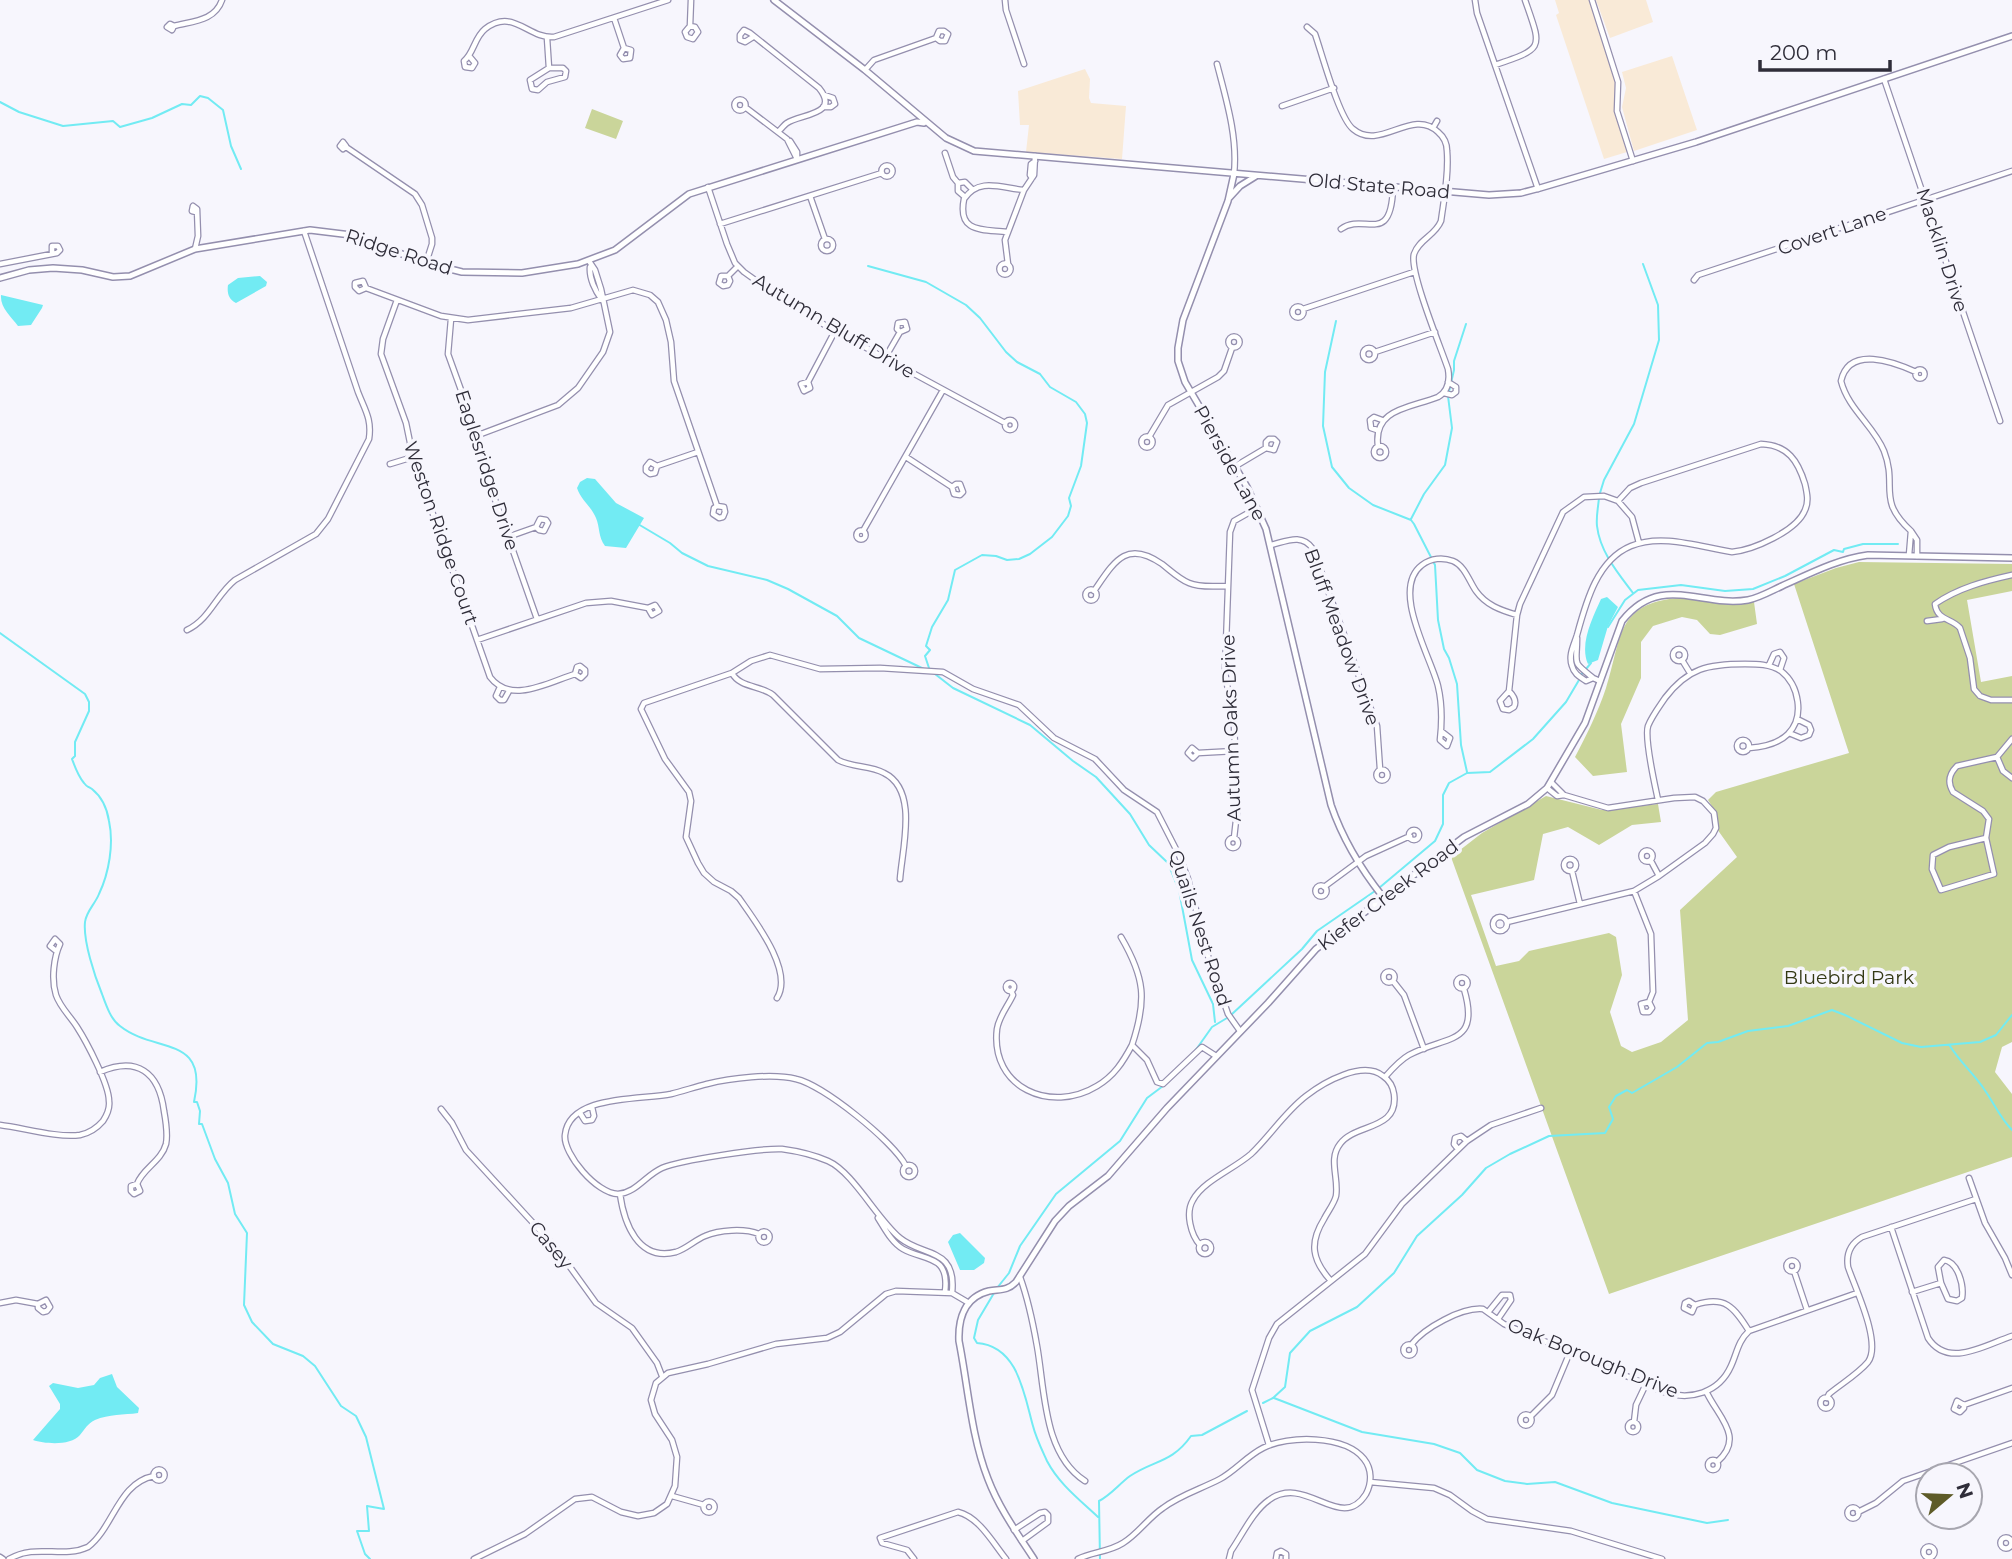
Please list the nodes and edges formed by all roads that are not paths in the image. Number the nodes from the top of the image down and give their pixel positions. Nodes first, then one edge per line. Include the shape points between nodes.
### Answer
1 (222, 0) edge
2 (668, 0) edge
3 (691, 0) edge
4 (774, 0) edge
5 (1005, 0) edge
6 (1475, 0) edge
7 (1525, 0) edge
8 (1592, 0) edge
9 (614, 18) junction
10 (174, 26) dead end
11 (690, 26) dead end
12 (1307, 27) dead end
13 (2012, 36) edge
14 (547, 37) junction
15 (753, 37) dead end
16 (936, 38) dead end
17 (624, 48) dead end
18 (470, 57) dead end
19 (1024, 64) dead end
20 (1217, 64) dead end
21 (1495, 65) junction
22 (549, 68) junction
23 (865, 70) junction
24 (1884, 79) junction
25 (1334, 88) junction
26 (824, 95) junction
27 (1282, 106) dead end
28 (745, 107) dead end
29 (823, 107) junction
30 (910, 109) junction
31 (1437, 121) dead end
32 (928, 124) junction
33 (900, 127) junction
34 (1433, 128) junction
35 (779, 131) junction
36 (346, 147) dead end
37 (945, 153) dead end
38 (797, 159) junction
39 (1035, 159) junction
40 (1633, 161) junction
41 (2012, 171) edge
42 (883, 173) dead end
43 (1234, 174) junction
44 (1256, 176) junction
45 (958, 183) junction
46 (708, 187) junction
47 (1393, 188) junction
48 (972, 189) junction
49 (1538, 189) junction
50 (1024, 190) junction
51 (1445, 192) junction
52 (810, 196) junction
53 (965, 197) junction
54 (1925, 199) junction
55 (1227, 201) junction
56 (196, 212) dead end
57 (720, 224) junction
58 (1340, 229) dead end
59 (303, 230) junction
60 (1007, 232) junction
61 (825, 239) dead end
62 (195, 249) junction
63 (52, 254) dead end
64 (426, 263) junction
65 (0, 264) edge
66 (590, 264) junction
67 (1008, 264) dead end
68 (738, 267) junction
69 (1415, 272) junction
70 (728, 276) dead end
71 (0, 278) edge
72 (1694, 281) dead end
73 (366, 288) dead end
74 (397, 300) junction
75 (602, 301) junction
76 (1303, 309) dead end
77 (451, 319) junction
78 (835, 331) junction
79 (900, 332) dead end
80 (1435, 332) junction
81 (1232, 348) dead end
82 (1375, 352) dead end
83 (885, 358) junction
84 (1916, 372) dead end
85 (808, 382) dead end
86 (1448, 382) junction
87 (943, 390) junction
88 (1190, 393) junction
89 (1444, 393) junction
90 (1382, 420) junction
91 (2000, 421) dead end
92 (1006, 423) dead end
93 (1377, 430) junction
94 (473, 437) junction
95 (1149, 437) dead end
96 (1378, 446) dead end
97 (1266, 447) dead end
98 (698, 452) junction
99 (413, 457) junction
100 (905, 457) junction
101 (390, 464) dead end
102 (657, 466) dead end
103 (1234, 467) junction
104 (952, 487) dead end
105 (1618, 501) junction
106 (716, 506) dead end
107 (1258, 508) junction
108 (536, 527) dead end
109 (863, 531) dead end
110 (1911, 531) junction
111 (508, 537) junction
112 (1639, 543) junction
113 (1271, 545) junction
114 (1909, 555) junction
115 (1917, 556) junction
116 (2012, 558) edge
117 (2012, 575) edge
118 (1227, 586) junction
119 (1094, 591) dead end
120 (648, 608) dead end
121 (1517, 615) junction
122 (537, 619) junction
123 (1943, 619) junction
124 (1927, 621) dead end
125 (187, 630) dead end
126 (477, 640) junction
127 (1682, 660) dead end
128 (1769, 665) junction
129 (1780, 670) junction
130 (732, 673) junction
131 (1690, 673) junction
132 (575, 674) dead end
133 (1600, 681) junction
134 (500, 687) junction
135 (509, 691) junction
136 (1509, 691) dead end
137 (2012, 700) edge
138 (1796, 719) junction
139 (1441, 731) dead end
140 (1789, 733) junction
141 (2012, 739) edge
142 (1749, 748) dead end
143 (1235, 751) junction
144 (1198, 753) dead end
145 (1997, 757) junction
146 (1380, 769) dead end
147 (2012, 778) edge
148 (1549, 785) junction
149 (1658, 800) junction
150 (1410, 836) dead end
151 (1234, 838) dead end
152 (1986, 838) junction
153 (1651, 860) dead end
154 (1357, 862) junction
155 (1572, 871) dead end
156 (1659, 876) junction
157 (900, 879) dead end
158 (1324, 887) dead end
159 (1634, 891) junction
160 (1383, 897) junction
161 (1580, 904) junction
162 (1507, 922) dead end
163 (1121, 937) dead end
164 (55, 950) dead end
165 (1393, 981) dead end
166 (1464, 989) dead end
167 (1012, 991) dead end
168 (777, 998) dead end
169 (1643, 1012) dead end
170 (1240, 1031) junction
171 (1132, 1045) junction
172 (1424, 1049) junction
173 (1216, 1056) junction
174 (100, 1072) junction
175 (1385, 1077) junction
176 (592, 1107) junction
177 (1541, 1108) dead end
178 (442, 1109) dead end
179 (580, 1113) junction
180 (0, 1125) edge
181 (1467, 1140) junction
182 (1458, 1149) junction
183 (906, 1166) dead end
184 (1969, 1178) dead end
185 (137, 1184) dead end
186 (620, 1194) junction
187 (1976, 1199) junction
188 (1891, 1227) junction
189 (758, 1234) dead end
190 (1200, 1245) dead end
191 (1794, 1271) dead end
192 (2012, 1275) edge
193 (949, 1277) junction
194 (1020, 1277) junction
195 (1331, 1281) junction
196 (1941, 1283) junction
197 (945, 1292) junction
198 (1912, 1292) junction
199 (952, 1293) junction
200 (1857, 1293) junction
201 (0, 1303) edge
202 (969, 1303) junction
203 (38, 1304) dead end
204 (1695, 1305) dead end
205 (1807, 1310) junction
206 (1489, 1311) junction
207 (1498, 1319) junction
208 (1749, 1331) junction
209 (2012, 1336) edge
210 (1411, 1345) dead end
211 (1570, 1352) junction
212 (662, 1376) junction
213 (1646, 1384) junction
214 (2012, 1388) edge
215 (1706, 1391) junction
216 (1827, 1398) dead end
217 (1964, 1405) dead end
218 (1531, 1416) dead end
219 (1634, 1422) dead end
220 (2012, 1443) edge
221 (1269, 1445) junction
222 (1717, 1462) dead end
223 (154, 1476) dead end
224 (1085, 1481) dead end
225 (1370, 1482) junction
226 (672, 1496) junction
227 (704, 1505) dead end
228 (1858, 1512) dead end
229 (1014, 1530) junction
230 (1022, 1541) junction
231 (9, 1559) edge
232 (474, 1559) edge
233 (914, 1559) edge
234 (1006, 1559) edge
235 (1034, 1559) edge
236 (1078, 1559) edge
237 (1228, 1559) edge
238 (1276, 1559) edge
239 (1286, 1559) edge
240 (1662, 1559) edge

1 - 10 street via 213,15
2 - 9 street
3 - 11 street
4 - 23 street, Old State Road
5 - 19 street
6 - 21 street
7 - 21 street via 1537,36 1535,48
8 - 40 street via 1618,82 1617,111
9 - 14 street
9 - 17 street
12 - 25 street via 1315,34
13 - 24 street, Old State Road
14 - 18 street via 519,23 498,22 482,32
14 - 22 street
15 - 26 street
16 - 23 street via 874,60
20 - 43 street, Pierside Lane via 1228,107
21 - 49 street
22 - 22 street via 530,80 532,89 565,77 563,68
23 - 30 street, Old State Road
24 - 40 street, Old State Road
24 - 54 street, Macklin Drive
25 - 27 street
25 - 34 street via 1346,121 1363,135 1381,135 1414,124
26 - 29 street
26 - 29 street via 835,104
28 - 35 street
29 - 35 street via 818,113 788,122
30 - 32 street, Old State Road
30 - 33 street via 910,118
31 - 34 street
32 - 33 street, Ridge Road
32 - 39 street, Old State Road via 965,148
33 - 38 street, Ridge Road
34 - 51 street via 1447,147
35 - 38 street
36 - 64 street via 419,199 432,238
37 - 45 street
38 - 46 street, Ridge Road
39 - 43 street, Old State Road
39 - 50 street via 1034,175
40 - 49 street, Old State Road
41 - 54 street, Covert Lane
42 - 52 street
43 - 44 street, Old State Road
43 - 55 street, Pierside Lane
44 - 47 street, Old State Road
44 - 55 street
45 - 48 street
45 - 53 street via 958,191
46 - 57 street, Autumn Bluff Drive
46 - 66 street, Ridge Road via 681,199
47 - 51 street, Old State Road
47 - 58 street via 1391,208 1381,222
48 - 50 street via 986,185
48 - 53 street
49 - 51 street, Old State Road via 1489,195
50 - 60 street
51 - 69 street via 1439,226 1417,247
52 - 57 street
52 - 61 street
53 - 60 street via 964,213 974,229
54 - 72 street, Covert Lane via 1698,275
54 - 91 street, Macklin Drive
55 - 88 street, Pierside Lane via 1179,335 1178,361
56 - 62 street
57 - 68 street, Autumn Bluff Drive
59 - 62 street, Ridge Road
59 - 64 street, Ridge Road via 351,235
59 - 125 street via 358,393 369,412 369,439 316,534 235,580 205,618
60 - 67 street
62 - 71 street, Ridge Road via 130,276 53,268
63 - 65 street
64 - 66 street, Ridge Road via 485,274
66 - 75 street
68 - 70 street
68 - 78 street, Autumn Bluff Drive
69 - 76 street
69 - 80 street
73 - 74 street
74 - 77 street
74 - 99 street, Weston Ridge Court via 382,354
75 - 77 street via 508,316
75 - 94 street via 609,338 572,394 551,409
75 - 98 street via 633,290 658,302 670,334 674,382
77 - 94 street, Eaglesridge Drive via 448,354
78 - 83 street, Autumn Bluff Drive
78 - 85 street
79 - 83 street
80 - 82 street
80 - 86 street
81 - 88 street via 1224,371
83 - 87 street, Autumn Bluff Drive
84 - 110 street via 1875,358 1846,369 1841,381 1882,447 1890,505
86 - 89 street
86 - 89 street via 1457,390 1452,395
87 - 92 street, Autumn Bluff Drive
87 - 100 street
88 - 95 street via 1164,410
88 - 103 street, Pierside Lane
89 - 90 street
90 - 93 street
90 - 93 street via 1370,420 1371,428
93 - 96 street
94 - 111 street, Eaglesridge Drive
97 - 103 street
98 - 102 street
98 - 106 street
99 - 101 street
99 - 126 street, Weston Ridge Court
100 - 104 street
100 - 109 street
103 - 107 street, Pierside Lane
105 - 112 street via 1632,517
105 - 112 street via 1641,483 1761,444 1785,450 1797,462 1807,501 1797,523 1786,532 1732,552 1660,540
105 - 121 street via 1584,497 1563,512
107 - 113 street, Pierside Lane
107 - 118 street, Autumn Oaks Drive via 1231,525
108 - 111 street
110 - 114 street
110 - 115 street via 1917,540
111 - 122 street, Eaglesridge Drive
112 - 133 street via 1619,553 1599,576 1583,611 1571,665 1586,681
113 - 146 street, Bluff Meadow Drive via 1302,539 1313,549 1377,726
113 - 154 street, Pierside Lane via 1331,805
114 - 115 street, Kiefer Creek Road
114 - 133 street, Kiefer Creek Road via 1853,557 1751,600 1686,594 1653,599 1634,608 1622,621
115 - 116 street, Kiefer Creek Road
117 - 123 street via 1939,601 1936,611
118 - 119 street via 1190,584 1151,557 1136,553 1115,561
118 - 143 street, Autumn Oaks Drive via 1225,672
120 - 122 street via 597,601
121 - 136 street
121 - 139 street via 1491,606 1454,561 1428,561 1414,573 1410,592 1419,635 1439,690
122 - 126 street
123 - 124 street
123 - 137 street via 1959,625 1965,637 1974,690 1991,701
126 - 134 street, Weston Ridge Court via 491,677
127 - 131 street
128 - 129 street
128 - 129 street via 1773,654 1780,652 1784,658
128 - 131 street via 1721,664
129 - 138 street via 1796,692
130 - 157 street via 736,680 773,695 838,760 884,772 894,781 906,810
130 - 168 street, Quails Nest Road via 641,706 641,713 689,792 686,836 698,863 714,883 739,898 778,962 783,980
130 - 170 street, Quails Nest Road via 770,655 820,669 943,672 1018,705 1054,738 1095,759 1124,790 1157,812 1179,855 1228,1014
131 - 149 street via 1672,688 1648,727
132 - 135 street via 527,690
133 - 148 street, Kiefer Creek Road via 1585,723
134 - 135 street
134 - 135 street via 496,696 500,700
138 - 140 street
138 - 140 street via 1809,724 1810,735 1801,738
140 - 142 street via 1773,744
141 - 145 street
143 - 144 street
143 - 151 street, Autumn Oaks Drive via 1238,803
145 - 147 street
145 - 152 street via 1957,766 1950,776 1950,787 1957,796 1987,815
148 - 149 street via 1564,795 1608,808
148 - 160 street, Kiefer Creek Road via 1528,804 1464,838
149 - 156 street via 1695,797 1716,820 1710,839
150 - 154 street
152 - 152 street via 1933,855 1932,869 1941,890 1994,874
153 - 156 street
154 - 158 street
154 - 160 street, Pierside Lane
155 - 161 street
156 - 159 street
159 - 161 street
159 - 169 street via 1651,934 1652,1004 1651,1010
160 - 170 street, Kiefer Creek Road via 1316,949
161 - 162 street
163 - 171 street via 1138,970 1143,996
164 - 174 street via 55,994
165 - 172 street via 1402,991
166 - 172 street via 1470,1013 1466,1027 1457,1036
167 - 171 street via 997,1027 997,1047 1003,1071 1032,1092 1059,1097 1089,1090 1108,1078
170 - 173 street, Kiefer Creek Road
171 - 173 street via 1146,1058 1160,1083 1168,1081 1202,1047
172 - 175 street via 1403,1058
173 - 194 street, Kiefer Creek Road via 1108,1176 1055,1221
174 - 180 street via 109,1107 100,1124 89,1132 67,1135
174 - 185 street via 124,1065 138,1068 151,1076 161,1094 166,1144
175 - 190 street via 1372,1070 1356,1070 1308,1094 1250,1154 1199,1192 1189,1213
175 - 195 street via 1394,1093 1390,1113 1379,1124 1344,1139 1336,1149 1335,1199 1314,1238 1316,1260
176 - 179 street
176 - 179 street via 591,1121
176 - 183 street via 709,1083 788,1077 825,1091
177 - 181 street via 1491,1125
178 - 212 street, Casey via 466,1150 558,1249 596,1303 632,1328
179 - 186 street via 568,1125 567,1148 595,1184
181 - 182 street
181 - 182 street via 1455,1138
182 - 195 street via 1402,1204 1366,1254
184 - 187 street
186 - 189 street via 630,1232 643,1248 676,1252 718,1232
186 - 193 street via 673,1164 777,1149 820,1158 843,1172 896,1244 932,1259
187 - 188 street
187 - 192 street
188 - 198 street
188 - 200 street via 1862,1237 1849,1250 1848,1267
191 - 205 street
193 - 197 street
193 - 199 street
194 - 202 street via 1007,1289 982,1294
194 - 224 street via 1054,1438 1068,1466
195 - 221 street via 1280,1321 1269,1338 1252,1390
196 - 196 street via 1950,1301 1962,1297 1963,1289 1949,1261 1939,1264
196 - 198 street
197 - 199 street
197 - 212 street via 896,1291 827,1338 776,1344
198 - 209 street via 1928,1338 1947,1354
199 - 202 street
200 - 205 street
200 - 216 street via 1872,1335 1872,1351 1867,1363
201 - 203 street
202 - 229 street via 958,1331 980,1458
204 - 208 street via 1715,1300 1726,1303
205 - 208 street
206 - 207 street, Oak Borough Drive
206 - 207 street, Oak Borough Drive via 1502,1295 1510,1295
206 - 210 street, Oak Borough Drive via 1464,1311 1435,1325
207 - 211 street, Oak Borough Drive
208 - 215 street, Oak Borough Drive via 1726,1374
211 - 213 street, Oak Borough Drive
211 - 218 street via 1552,1395
212 - 226 street via 653,1390 652,1407 675,1446
213 - 215 street, Oak Borough Drive via 1682,1396
213 - 219 street
214 - 217 street
215 - 222 street via 1730,1434 1726,1453
220 - 228 street via 1903,1481
221 - 225 street via 1310,1439 1348,1448 1366,1462
221 - 236 street via 1222,1478 1169,1504 1131,1538
223 - 231 street via 128,1491 100,1535 80,1552 58,1556 27,1552
225 - 237 street via 1362,1499 1345,1508 1300,1493 1279,1494 1262,1507
225 - 240 street via 1426,1486 1450,1494 1488,1518 1571,1531
226 - 227 street
226 - 232 street via 661,1510 646,1516 621,1511 592,1497 575,1499 525,1534
229 - 230 street
229 - 230 street via 1040,1513 1048,1515 1048,1522
230 - 235 street
233 - 234 street via 907,1550 882,1543 880,1538 958,1512 979,1525
238 - 239 street via 1282,1551

